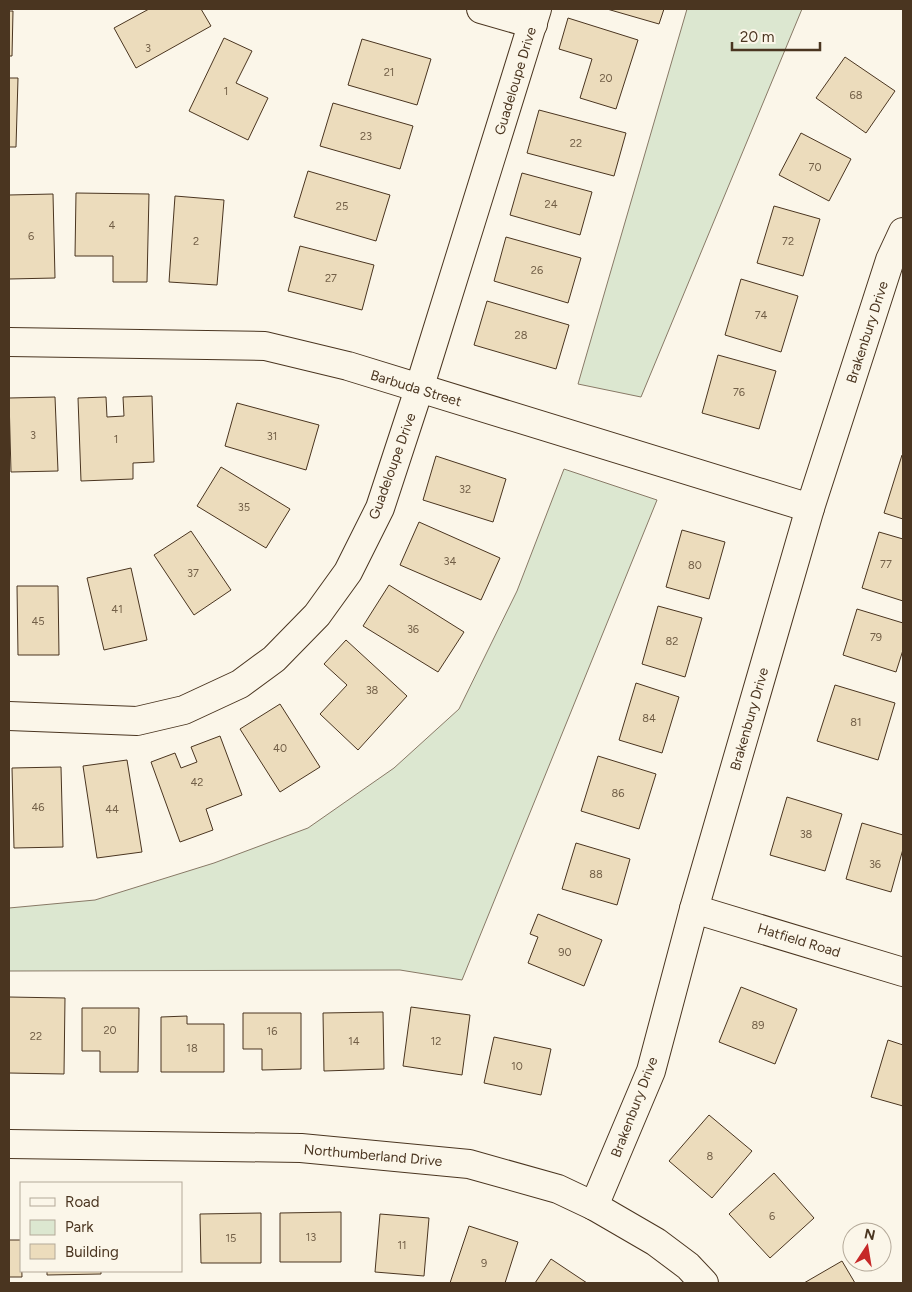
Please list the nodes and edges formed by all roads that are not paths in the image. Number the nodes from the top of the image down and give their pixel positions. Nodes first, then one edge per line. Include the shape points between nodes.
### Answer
1 (481, 9) edge
2 (535, 16) edge
3 (903, 232) edge
4 (9, 342) edge
5 (420, 389) junction
6 (810, 508) junction
7 (9, 716) edge
8 (694, 909) junction
9 (903, 972) edge
10 (9, 1144) edge
11 (594, 1206) junction
12 (704, 1283) edge

1 - 2 street
2 - 5 street, Guadeloupe Drive
3 - 6 street, Brakenbury Drive via 890,260
4 - 5 street, Barbuda Street via 265,346 348,366
5 - 6 street, Barbuda Street
5 - 7 street, Guadeloupe Drive via 380,508 348,572 317,615 274,659 240,684 184,710 137,721
6 - 8 street, Brakenbury Drive
8 - 9 street, Hatfield Road
8 - 11 street, Brakenbury Drive via 651,1071
10 - 11 street, Northumberland Drive via 301,1148 469,1164 558,1189
11 - 12 street, Northumberland Drive via 656,1242 688,1266

